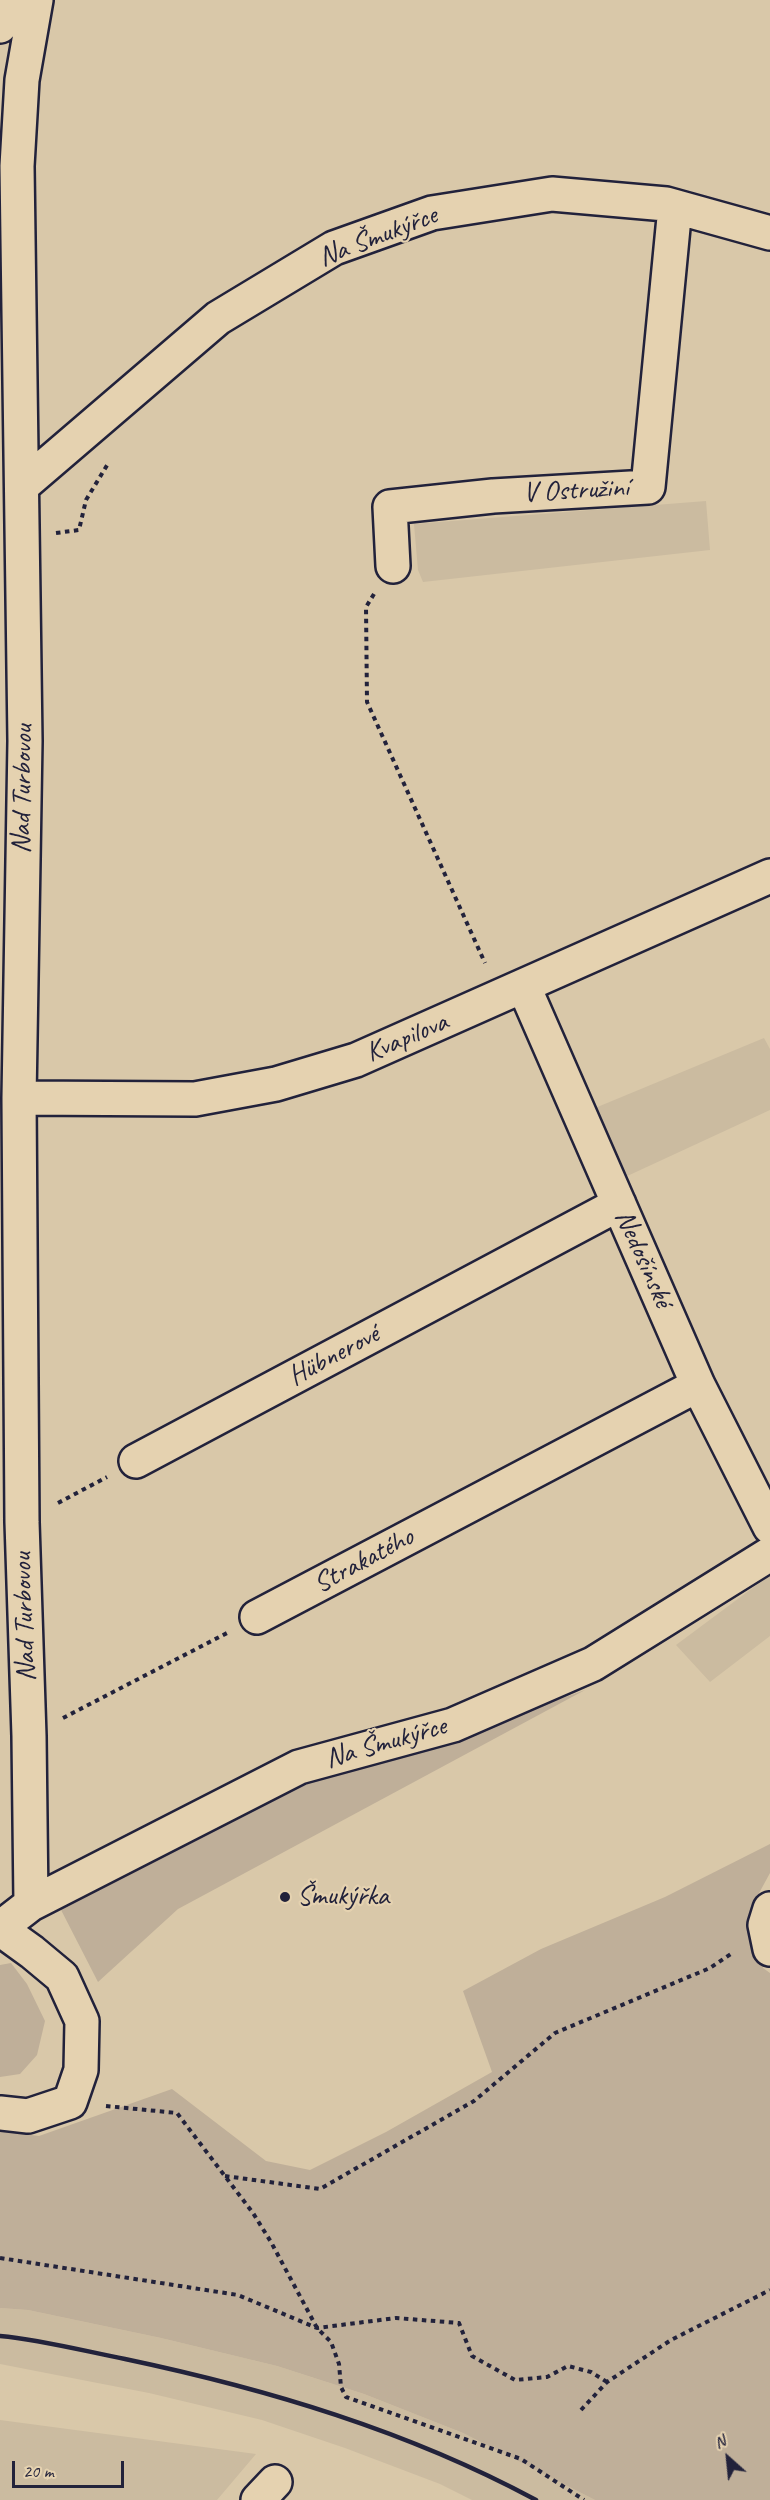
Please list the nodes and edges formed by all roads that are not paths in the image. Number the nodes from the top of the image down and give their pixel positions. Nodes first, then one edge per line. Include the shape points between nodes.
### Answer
1 (29, 0) edge
2 (36, 0) edge
3 (0, 26) edge
4 (675, 207) junction
5 (770, 233) edge
6 (22, 486) junction
7 (393, 566) road end
8 (770, 876) edge
9 (10, 936) edge
10 (513, 992) junction
11 (19, 1098) junction
12 (619, 1204) junction
13 (698, 1385) junction
14 (136, 1461) road end
15 (23, 1518) edge
16 (770, 1527) edge
17 (770, 1554) edge
18 (257, 1617) road end
19 (31, 1904) junction
20 (0, 1929) edge
21 (0, 2114) edge

1 - 3 street via 11,12
2 - 6 street, Nad Turbovou via 22,80 17,166
4 - 5 street, Na Šmukýřce
4 - 6 street, Na Šmukýřce via 552,194 432,213 334,248 218,318
4 - 7 street, V Ostružiní via 648,487 493,496 390,507
6 - 9 street, Nad Turbovou via 25,741
8 - 10 street, Kvapilova
9 - 11 street, Nad Turbovou
10 - 11 street, Kvapilova via 356,1060 276,1084 195,1098
10 - 12 street, Nedošínské
11 - 15 street, Nad Turbovou
12 - 13 street, Nedošínské
12 - 14 street, Hübnerové
13 - 16 street, Nedošínské
13 - 18 street, Strakatého
15 - 19 street, Nad Turbovou
17 - 19 street, Na Šmukýřce via 593,1664 453,1725 299,1767
19 - 20 street, Na Šmukýřce
20 - 21 street, Na Šmukýřce via 62,1977 82,2020 81,2070 69,2102 28,2116

